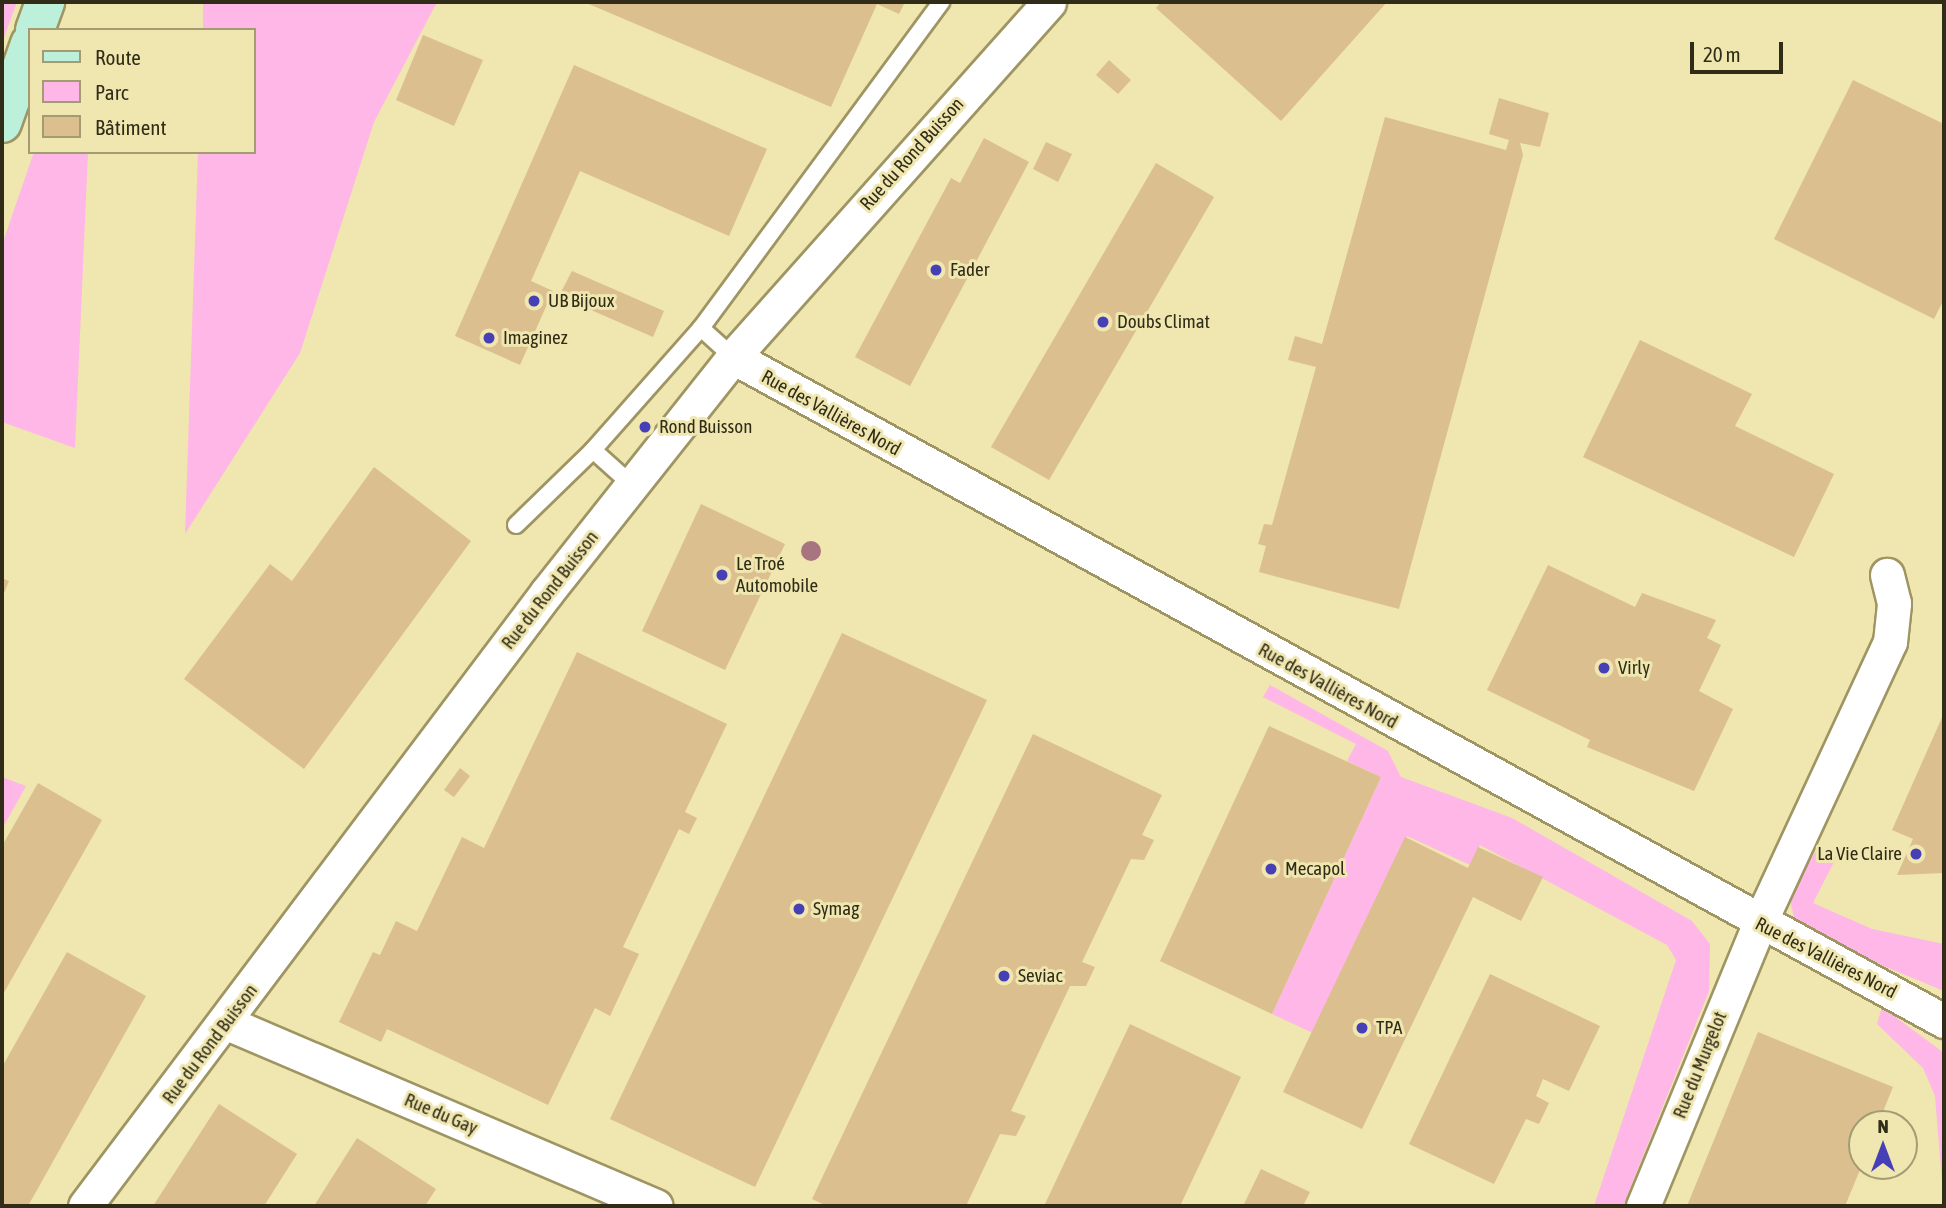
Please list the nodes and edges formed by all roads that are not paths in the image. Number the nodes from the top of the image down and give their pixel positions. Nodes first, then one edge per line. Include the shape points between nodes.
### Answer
1 (45, 2) edge
2 (942, 2) edge
3 (1049, 2) edge
4 (36, 28) edge
5 (28, 50) edge
6 (2, 123) edge
7 (701, 328) junction
8 (733, 357) junction
9 (593, 450) junction
10 (632, 485) junction
11 (516, 525) dead end
12 (1886, 575) dead end
13 (1759, 924) junction
14 (1940, 1018) edge
15 (227, 1023) junction
16 (85, 1206) edge
17 (656, 1206) edge
18 (1643, 1206) edge

1 - 4 main road
2 - 7 lane
3 - 8 street, Rue du Rond Buisson
5 - 6 main road
7 - 8 lane
7 - 9 lane
8 - 10 street, Rue du Rond Buisson
8 - 13 street, Rue des Vallières Nord
9 - 10 lane
9 - 11 lane
10 - 15 street, Rue du Rond Buisson
12 - 13 street, Rue du Murgelot via 1894,603 1890,642
13 - 14 street, Rue des Vallières Nord
13 - 18 street, Rue du Murgelot
15 - 16 street, Rue du Rond Buisson
15 - 17 street, Rue du Gay

